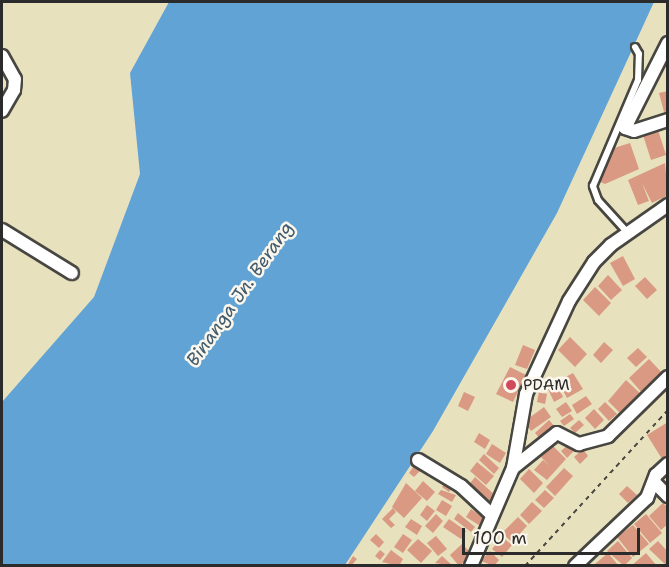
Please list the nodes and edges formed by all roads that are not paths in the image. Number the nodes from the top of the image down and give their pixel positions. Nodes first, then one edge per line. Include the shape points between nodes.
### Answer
1 (635, 47) dead end
2 (666, 48) edge
3 (2, 56) edge
4 (2, 111) edge
5 (668, 120) edge
6 (668, 205) edge
7 (2, 230) edge
8 (627, 232) junction
9 (72, 273) dead end
10 (668, 377) edge
11 (418, 460) dead end
12 (668, 464) edge
13 (513, 468) junction
14 (654, 482) junction
15 (668, 496) edge
16 (492, 515) junction
17 (470, 565) edge
18 (575, 566) edge

1 - 8 lane via 639,54 638,80 593,186 598,200
2 - 5 street via 626,128 634,131
3 - 4 street via 15,79 14,90
6 - 8 street
7 - 9 street
8 - 13 street via 594,262 551,335 526,394
10 - 13 street via 608,436 579,444 557,433
11 - 16 street via 460,486
12 - 14 street
13 - 16 street
14 - 15 street
14 - 18 street via 647,498
16 - 17 street

